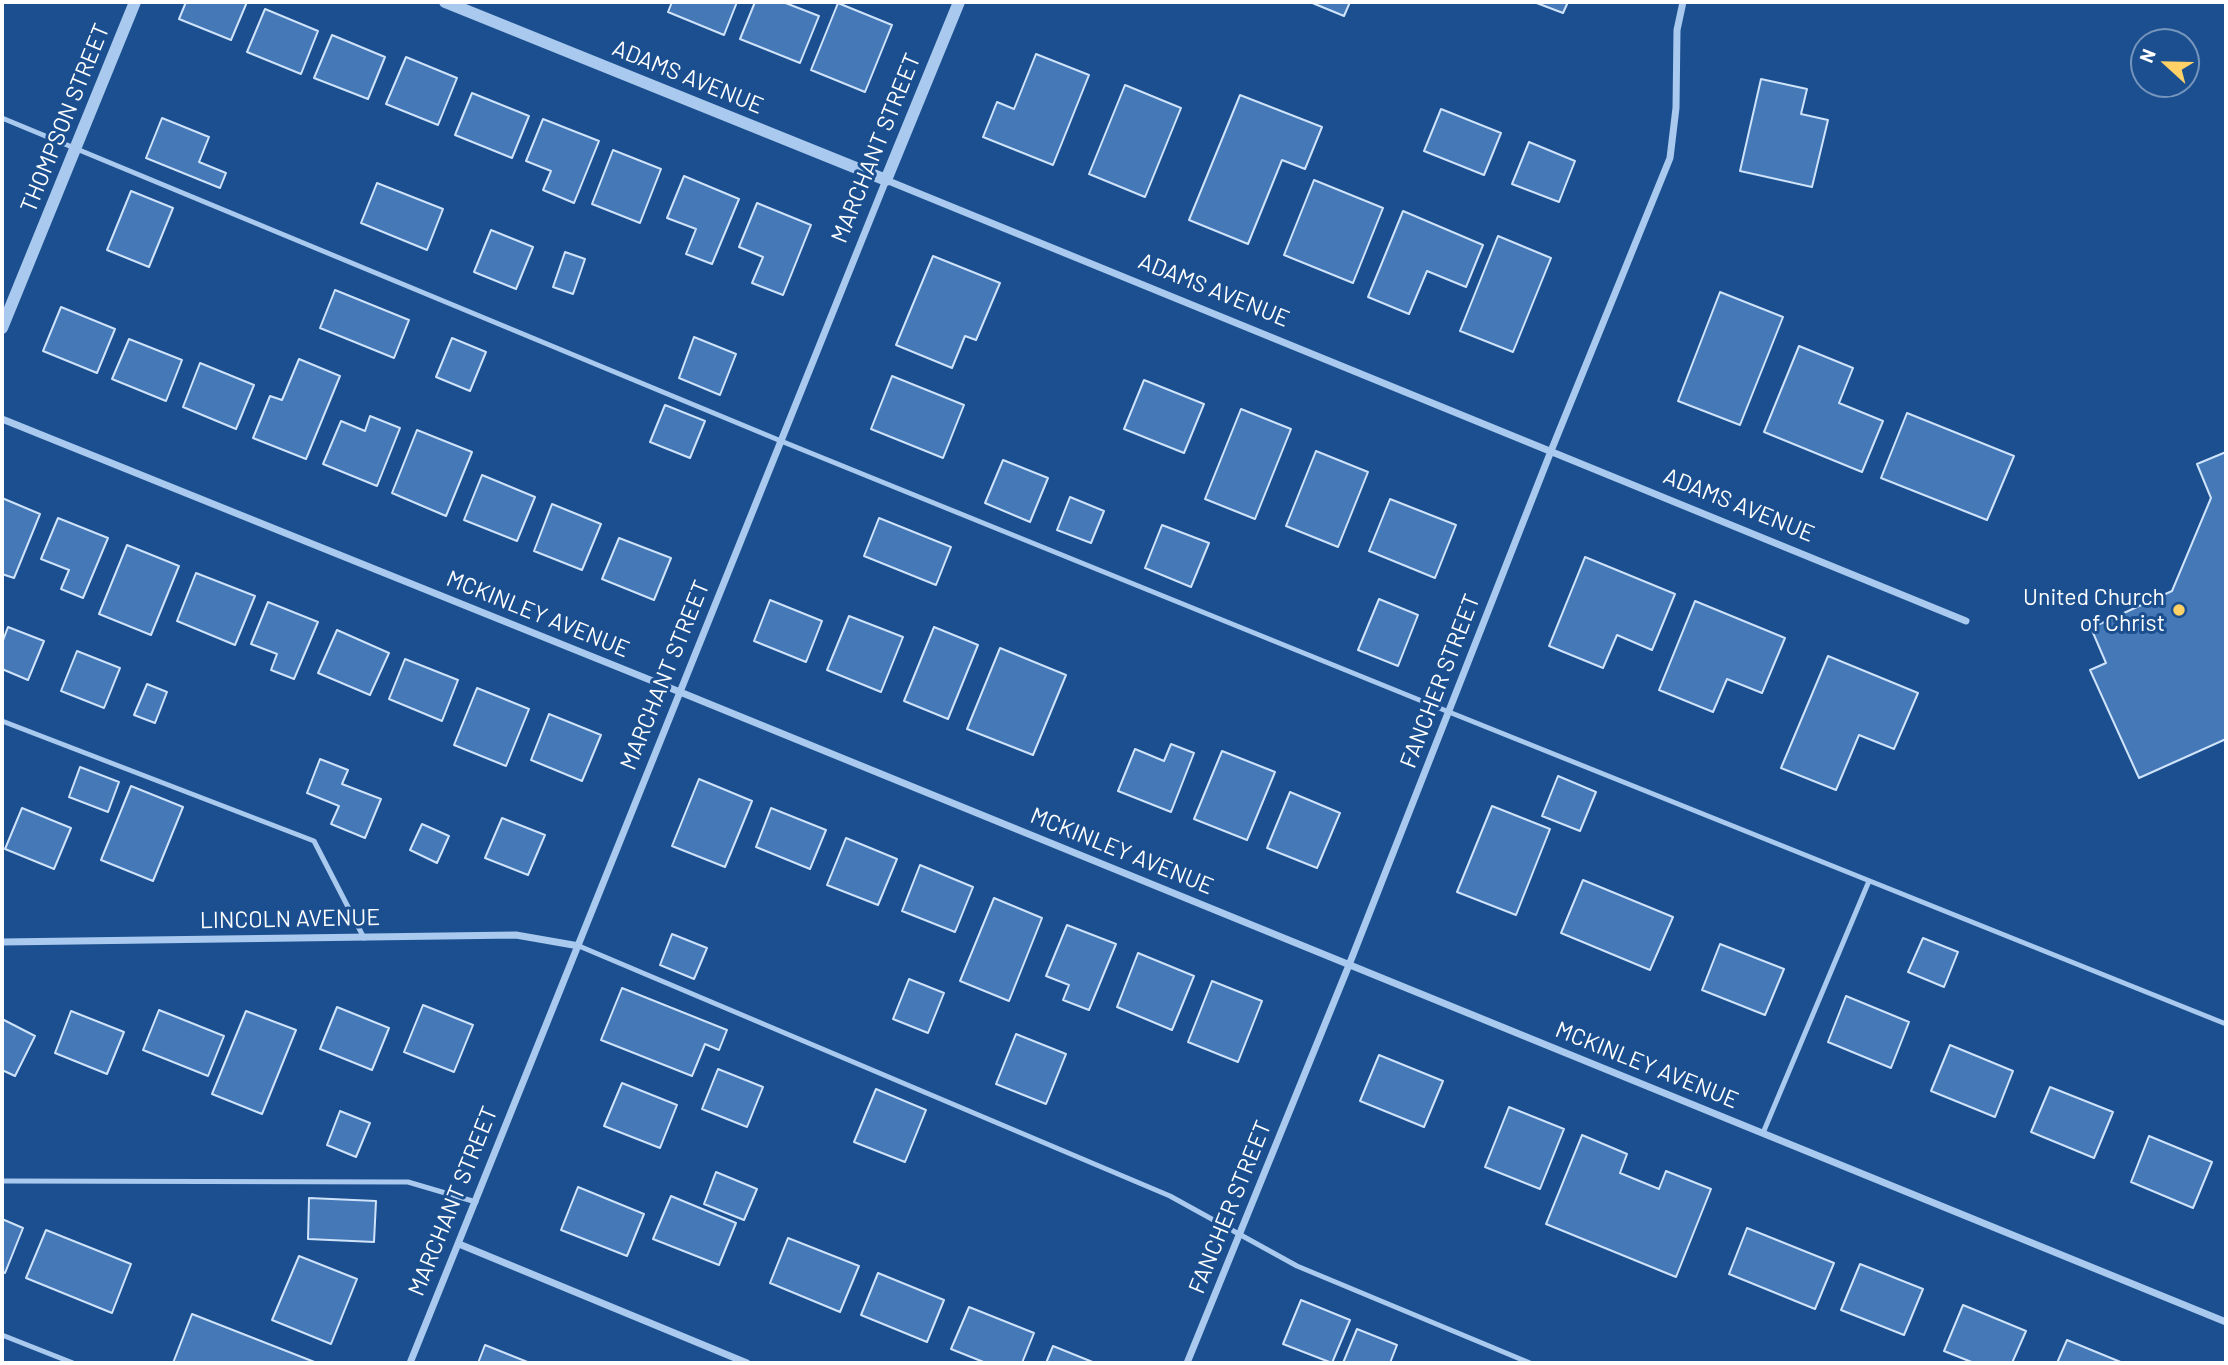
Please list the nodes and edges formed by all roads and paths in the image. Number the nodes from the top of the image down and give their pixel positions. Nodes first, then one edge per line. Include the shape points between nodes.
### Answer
1 (135, 2) edge
2 (445, 2) edge
3 (959, 2) edge
4 (1683, 2) edge
5 (2, 118) edge
6 (75, 149) junction
7 (886, 180) junction
8 (2, 328) edge
9 (2, 419) edge
10 (781, 441) junction
11 (1552, 451) junction
12 (1966, 621) dead end
13 (680, 692) junction
14 (1449, 712) junction
15 (2, 721) edge
16 (1869, 881) junction
17 (363, 937) junction
18 (2, 942) edge
19 (579, 946) junction
20 (1349, 965) junction
21 (2226, 1024) edge
22 (1763, 1133) junction
23 (2, 1181) edge
24 (476, 1202) junction
25 (1240, 1234) junction
26 (459, 1244) junction
27 (2226, 1322) edge
28 (2, 1335) edge
29 (73, 1363) edge
30 (410, 1363) edge
31 (747, 1363) edge
32 (1187, 1363) edge
33 (1530, 1363) edge

1 - 6 street, THOMPSON STREET
2 - 7 street, ADAMS AVENUE
3 - 7 street, MARCHANT STREET
4 - 11 street, FANCHER STREET via 1677,30 1670,158
5 - 6 lane
6 - 8 street, THOMPSON STREET
6 - 10 lane
7 - 10 street, MARCHANT STREET
7 - 11 street, ADAMS AVENUE
9 - 13 street, MCKINLEY AVENUE
10 - 13 street, MARCHANT STREET
10 - 14 lane
11 - 12 street, ADAMS AVENUE
11 - 14 street, FANCHER STREET
13 - 19 street, MARCHANT STREET
13 - 20 street, MCKINLEY AVENUE
14 - 16 lane
14 - 20 street, FANCHER STREET
15 - 17 lane via 314,841
16 - 21 lane
16 - 22 lane
17 - 18 street, LINCOLN AVENUE
17 - 19 street, LINCOLN AVENUE via 516,935
19 - 24 street, MARCHANT STREET
19 - 25 lane via 1170,1196
20 - 22 street, MCKINLEY AVENUE
20 - 25 street, FANCHER STREET
22 - 27 street, MCKINLEY AVENUE
23 - 24 lane via 408,1182
24 - 26 street, MARCHANT STREET
25 - 32 street, FANCHER STREET
25 - 33 lane via 1297,1266
26 - 30 street, MARCHANT STREET
26 - 31 street
28 - 29 lane

